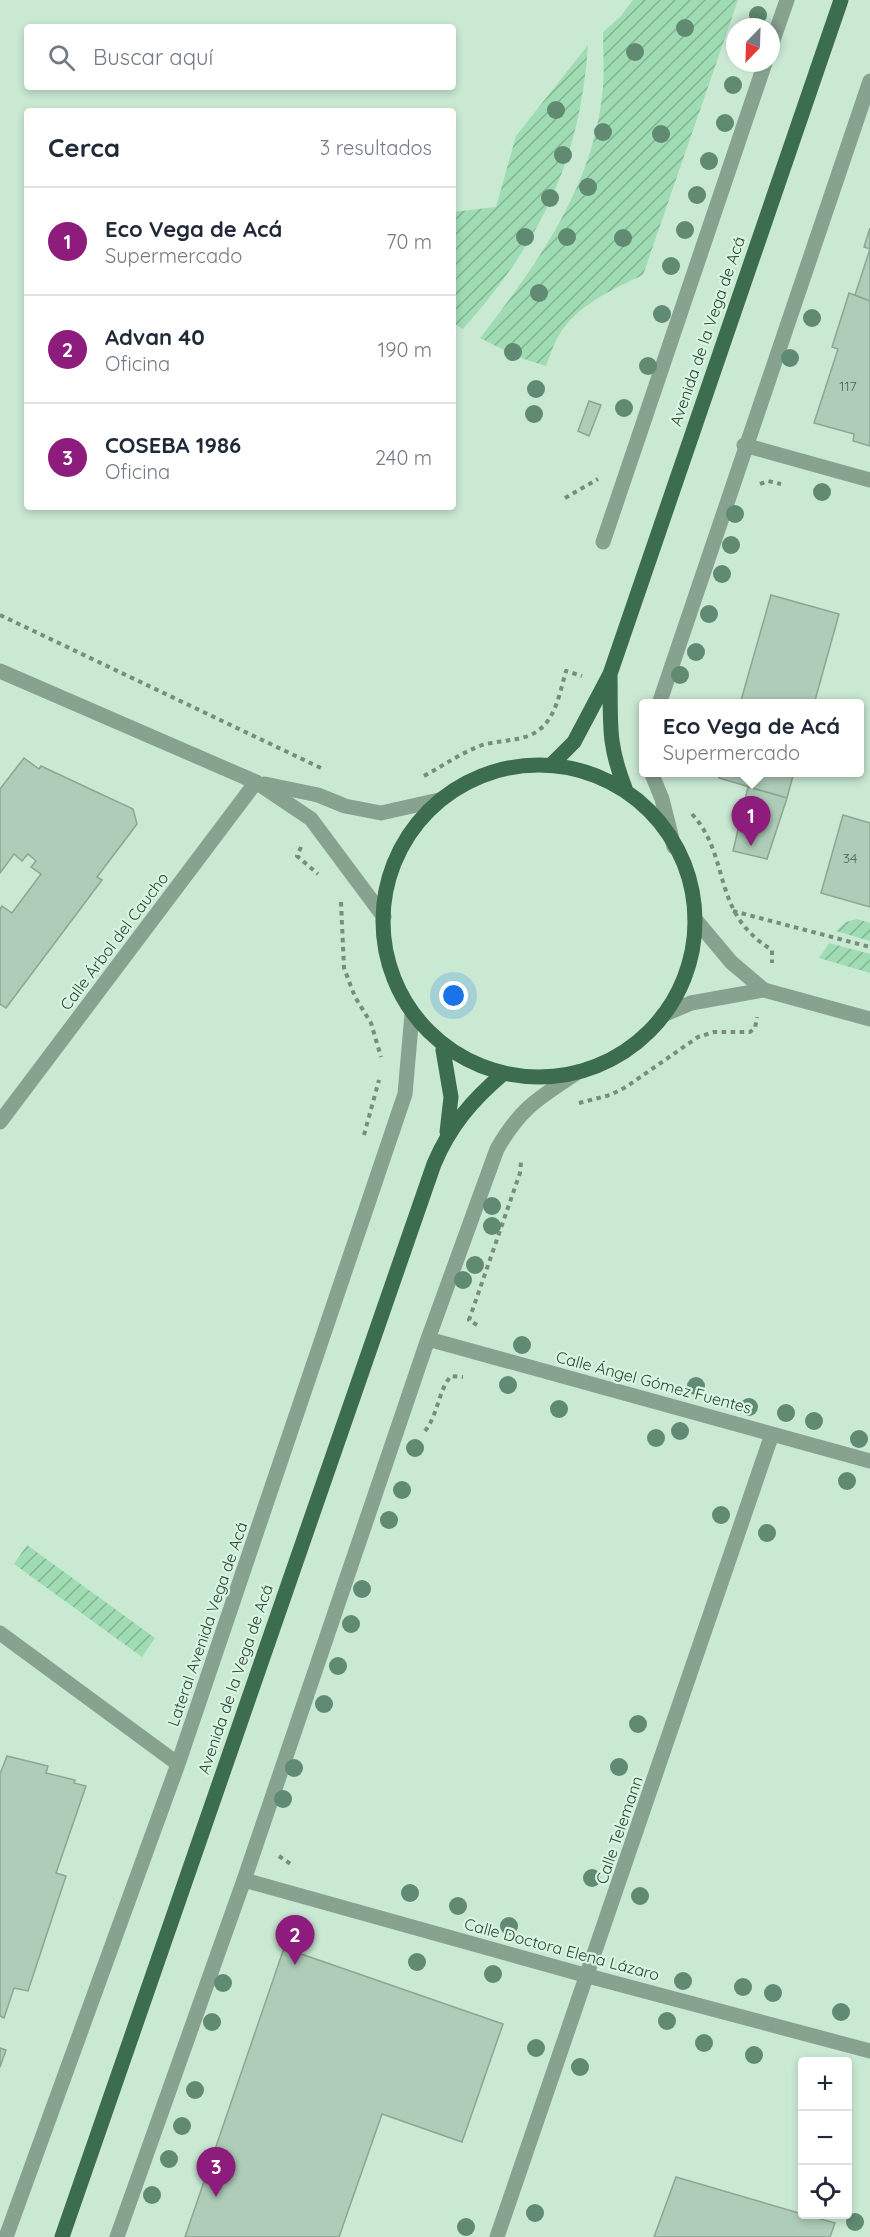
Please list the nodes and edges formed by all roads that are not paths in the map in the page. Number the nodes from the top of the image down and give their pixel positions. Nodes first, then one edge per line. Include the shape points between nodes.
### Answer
1 (787, 0) edge
2 (841, 0) edge
3 (780, 20) edge
4 (762, 72) edge
5 (870, 81) edge
6 (744, 445) junction
7 (870, 480) edge
8 (603, 542) dead end
9 (0, 671) edge
10 (610, 674) junction
11 (660, 699) edge
12 (553, 763) junction
13 (653, 777) edge
14 (256, 782) junction
15 (625, 788) junction
16 (439, 800) junction
17 (674, 848) junction
18 (384, 917) junction
19 (695, 919) junction
20 (764, 990) junction
21 (412, 1014) junction
22 (663, 1015) junction
23 (870, 1019) edge
24 (443, 1050) junction
25 (504, 1072) junction
26 (578, 1072) junction
27 (0, 1122) edge
28 (447, 1135) junction
29 (428, 1340) junction
30 (772, 1434) junction
31 (870, 1461) edge
32 (0, 1633) edge
33 (178, 1764) junction
34 (244, 1880) junction
35 (588, 1976) junction
36 (870, 2051) edge
37 (6, 2237) edge
38 (62, 2237) edge
39 (117, 2237) edge
40 (497, 2237) edge

1 - 3 street
2 - 10 main road, Avenida de la Vega de Acá
4 - 8 street
5 - 6 street
6 - 7 street
6 - 11 street
9 - 14 street
10 - 12 main road, Avenida de la Vega de Acá via 574,742
10 - 15 main road, Avenida de la Vega de Acá via 611,747
12 - 15 main road via 587,766
12 - 16 main road via 492,771 461,782
13 - 17 street
14 - 16 street via 381,813
14 - 18 street via 311,819
14 - 27 street, Calle Árbol del Caucho
15 - 17 main road via 645,806
16 - 18 main road via 398,855 386,886
17 - 19 main road via 693,894
18 - 21 main road via 387,958 397,988
19 - 20 street via 731,962
19 - 22 main road via 693,953
20 - 22 street via 691,1003
20 - 23 street
21 - 24 main road
21 - 33 street, Lateral Avenida Vega de Acá via 405,1095
22 - 26 main road via 646,1037 611,1063
24 - 25 main road via 480,1068
24 - 28 main road, Avenida de la Vega de Acá via 451,1097
25 - 26 main road via 528,1076
25 - 28 main road, Avenida de la Vega de Acá via 463,1111
26 - 29 street via 533,1102 513,1121 497,1149
28 - 38 main road, Avenida de la Vega de Acá via 356,1384
29 - 30 street, Calle Ángel Gómez Fuentes
29 - 34 street
30 - 31 street, Calle Ángel Gómez Fuentes
30 - 35 street, Calle Telemann
32 - 33 street
33 - 37 street, Lateral Avenida Vega de Acá
34 - 35 street, Calle Doctora Elena Lázaro
34 - 39 street
35 - 36 street, Calle Doctora Elena Lázaro
35 - 40 street, Calle Telemann

